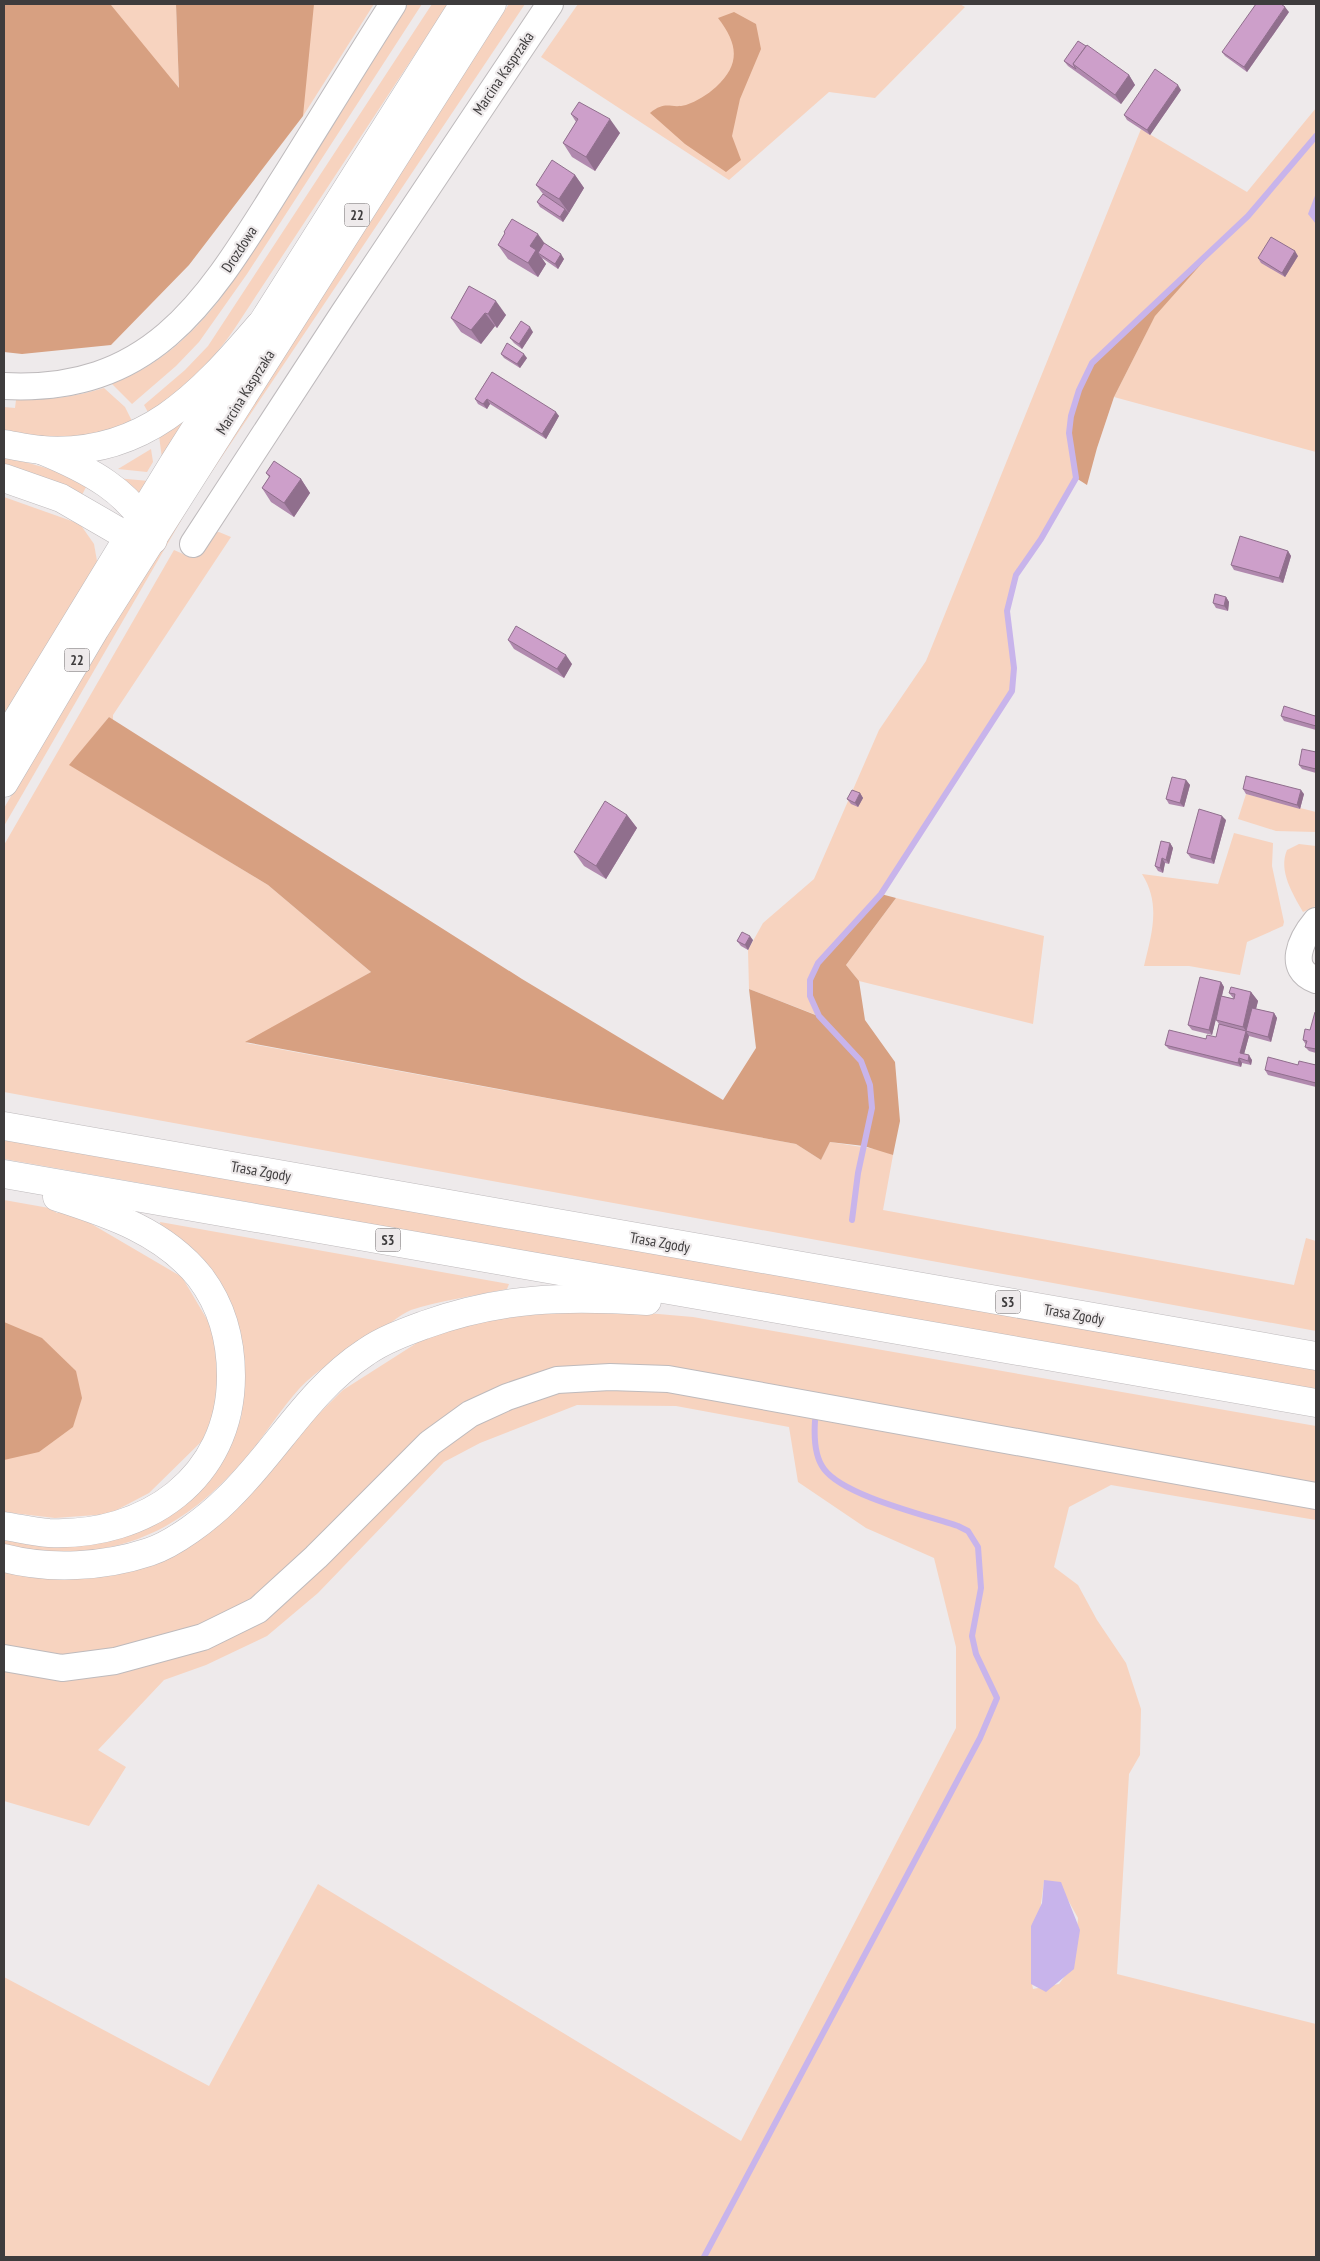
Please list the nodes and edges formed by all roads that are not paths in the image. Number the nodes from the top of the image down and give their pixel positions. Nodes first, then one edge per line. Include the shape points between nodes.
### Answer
1 (394, 4) edge
2 (464, 4) edge
3 (492, 4) edge
4 (550, 4) edge
5 (260, 325) junction
6 (4, 386) edge
7 (4, 444) edge
8 (41, 450) junction
9 (4, 478) edge
10 (140, 532) junction
11 (193, 544) dead end
12 (4, 741) edge
13 (4, 783) edge
14 (1316, 921) edge
15 (1316, 980) edge
16 (4, 1126) edge
17 (4, 1174) edge
18 (4, 1179) edge
19 (772, 1308) junction
20 (1316, 1356) edge
21 (1316, 1403) edge
22 (1316, 1496) edge
23 (4, 1526) edge
24 (4, 1558) edge
25 (4, 1658) edge

1 - 6 street, Drozdowa via 230,265 185,320 134,360 106,372 48,386
2 - 5 main road, Marcina Kasprzaka / 22
3 - 10 main road, Marcina Kasprzaka / 22
4 - 11 street, Marcina Kasprzaka
5 - 8 main road via 217,375 178,410 154,426 108,445
5 - 10 main road, Marcina Kasprzaka / 22
7 - 8 main road
8 - 10 main road via 71,462 122,495
9 - 10 main road
10 - 12 main road, Marcina Kasprzaka / 22
10 - 13 main road, Marcina Kasprzaka / 22 via 96,629
14 - 15 street via 1298,950 1301,968
16 - 20 main road, Trasa Zgody / S3
17 - 19 main road, S3
18 - 23 main road via 116,1216 175,1252 199,1276 212,1295 229,1340 231,1367 231,1392 224,1426 209,1460 162,1506 103,1528 48,1533
19 - 21 main road, S3
19 - 24 main road via 602,1298 534,1299 472,1308 401,1334 366,1351 318,1390 226,1500 187,1531 151,1552 103,1564 51,1564
22 - 25 street via 668,1379 610,1377 556,1380 470,1414 430,1444 258,1610 203,1637 115,1661 62,1668

